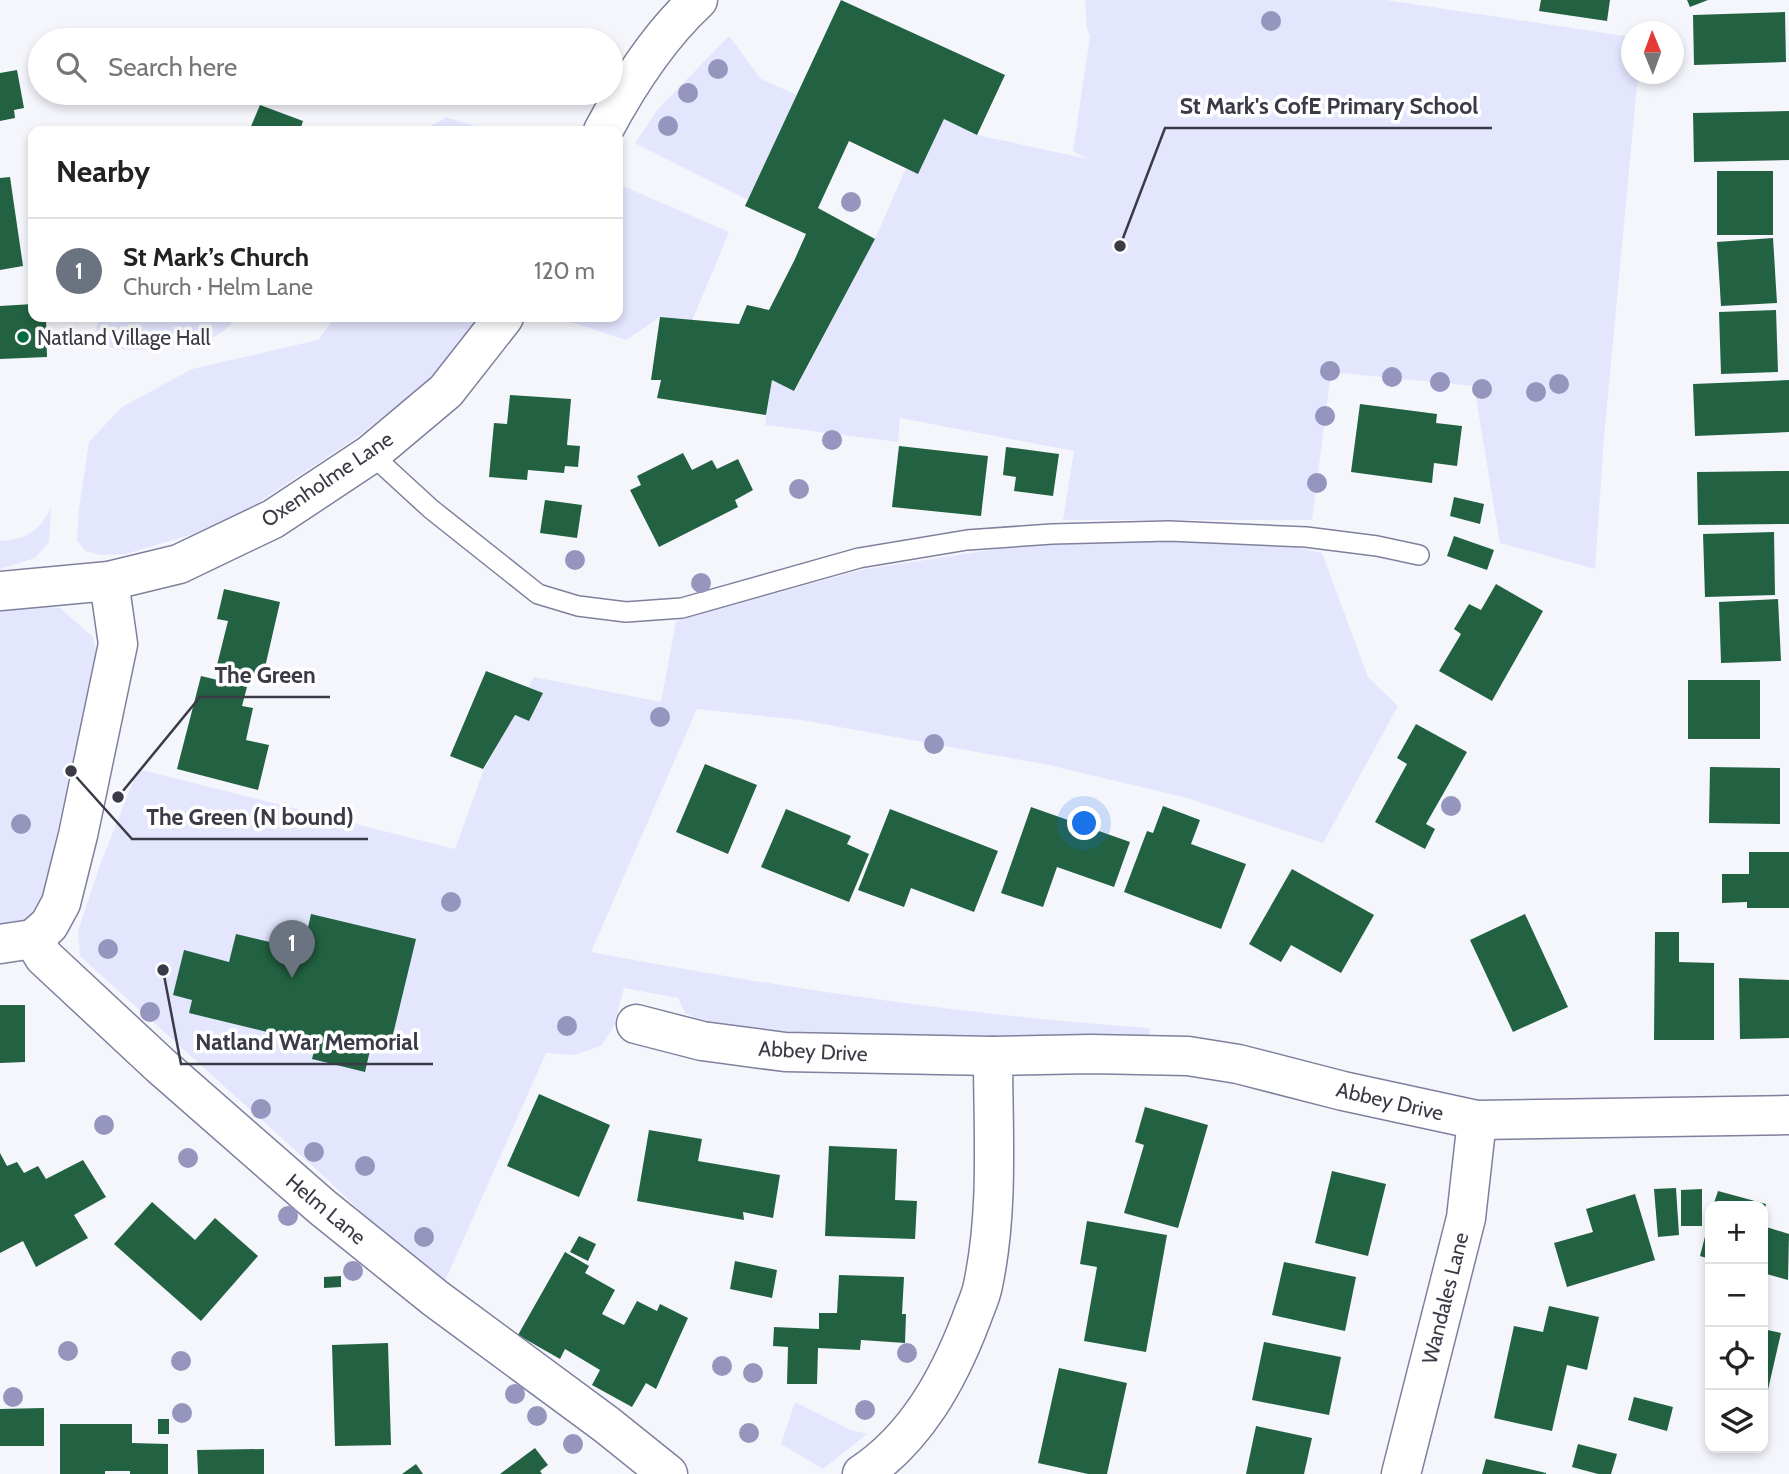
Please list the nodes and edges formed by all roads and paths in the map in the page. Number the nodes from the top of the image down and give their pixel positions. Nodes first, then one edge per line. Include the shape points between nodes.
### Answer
1 (698, 0) edge
2 (623, 96) edge
3 (617, 105) edge
4 (606, 126) edge
5 (500, 322) edge
6 (371, 454) junction
7 (1419, 555) dead end
8 (109, 580) junction
9 (0, 591) edge
10 (16, 941) edge
11 (636, 1024) dead end
12 (993, 1056) junction
13 (1789, 1115) edge
14 (1477, 1120) junction
15 (668, 1474) edge
16 (862, 1474) edge
17 (1401, 1474) edge

1 - 2 street
3 - 4 street
5 - 6 street, Oxenholme Lane via 446,391
6 - 7 lane via 431,509 538,594 578,606 626,612 682,608 859,558 967,540 1169,531 1306,537
6 - 8 street, Oxenholme Lane via 273,519 178,564
8 - 9 street, Oxenholme Lane
8 - 10 street via 118,644 61,903 49,925
10 - 15 street, Helm Lane via 44,957 322,1207
11 - 12 street, Abbey Drive via 702,1041 785,1052
12 - 14 street, Abbey Drive via 1188,1056
12 - 16 street via 993,1183 983,1287 940,1391 906,1434
13 - 14 street, Abbey Drive
14 - 17 street, Wandales Lane via 1465,1218

